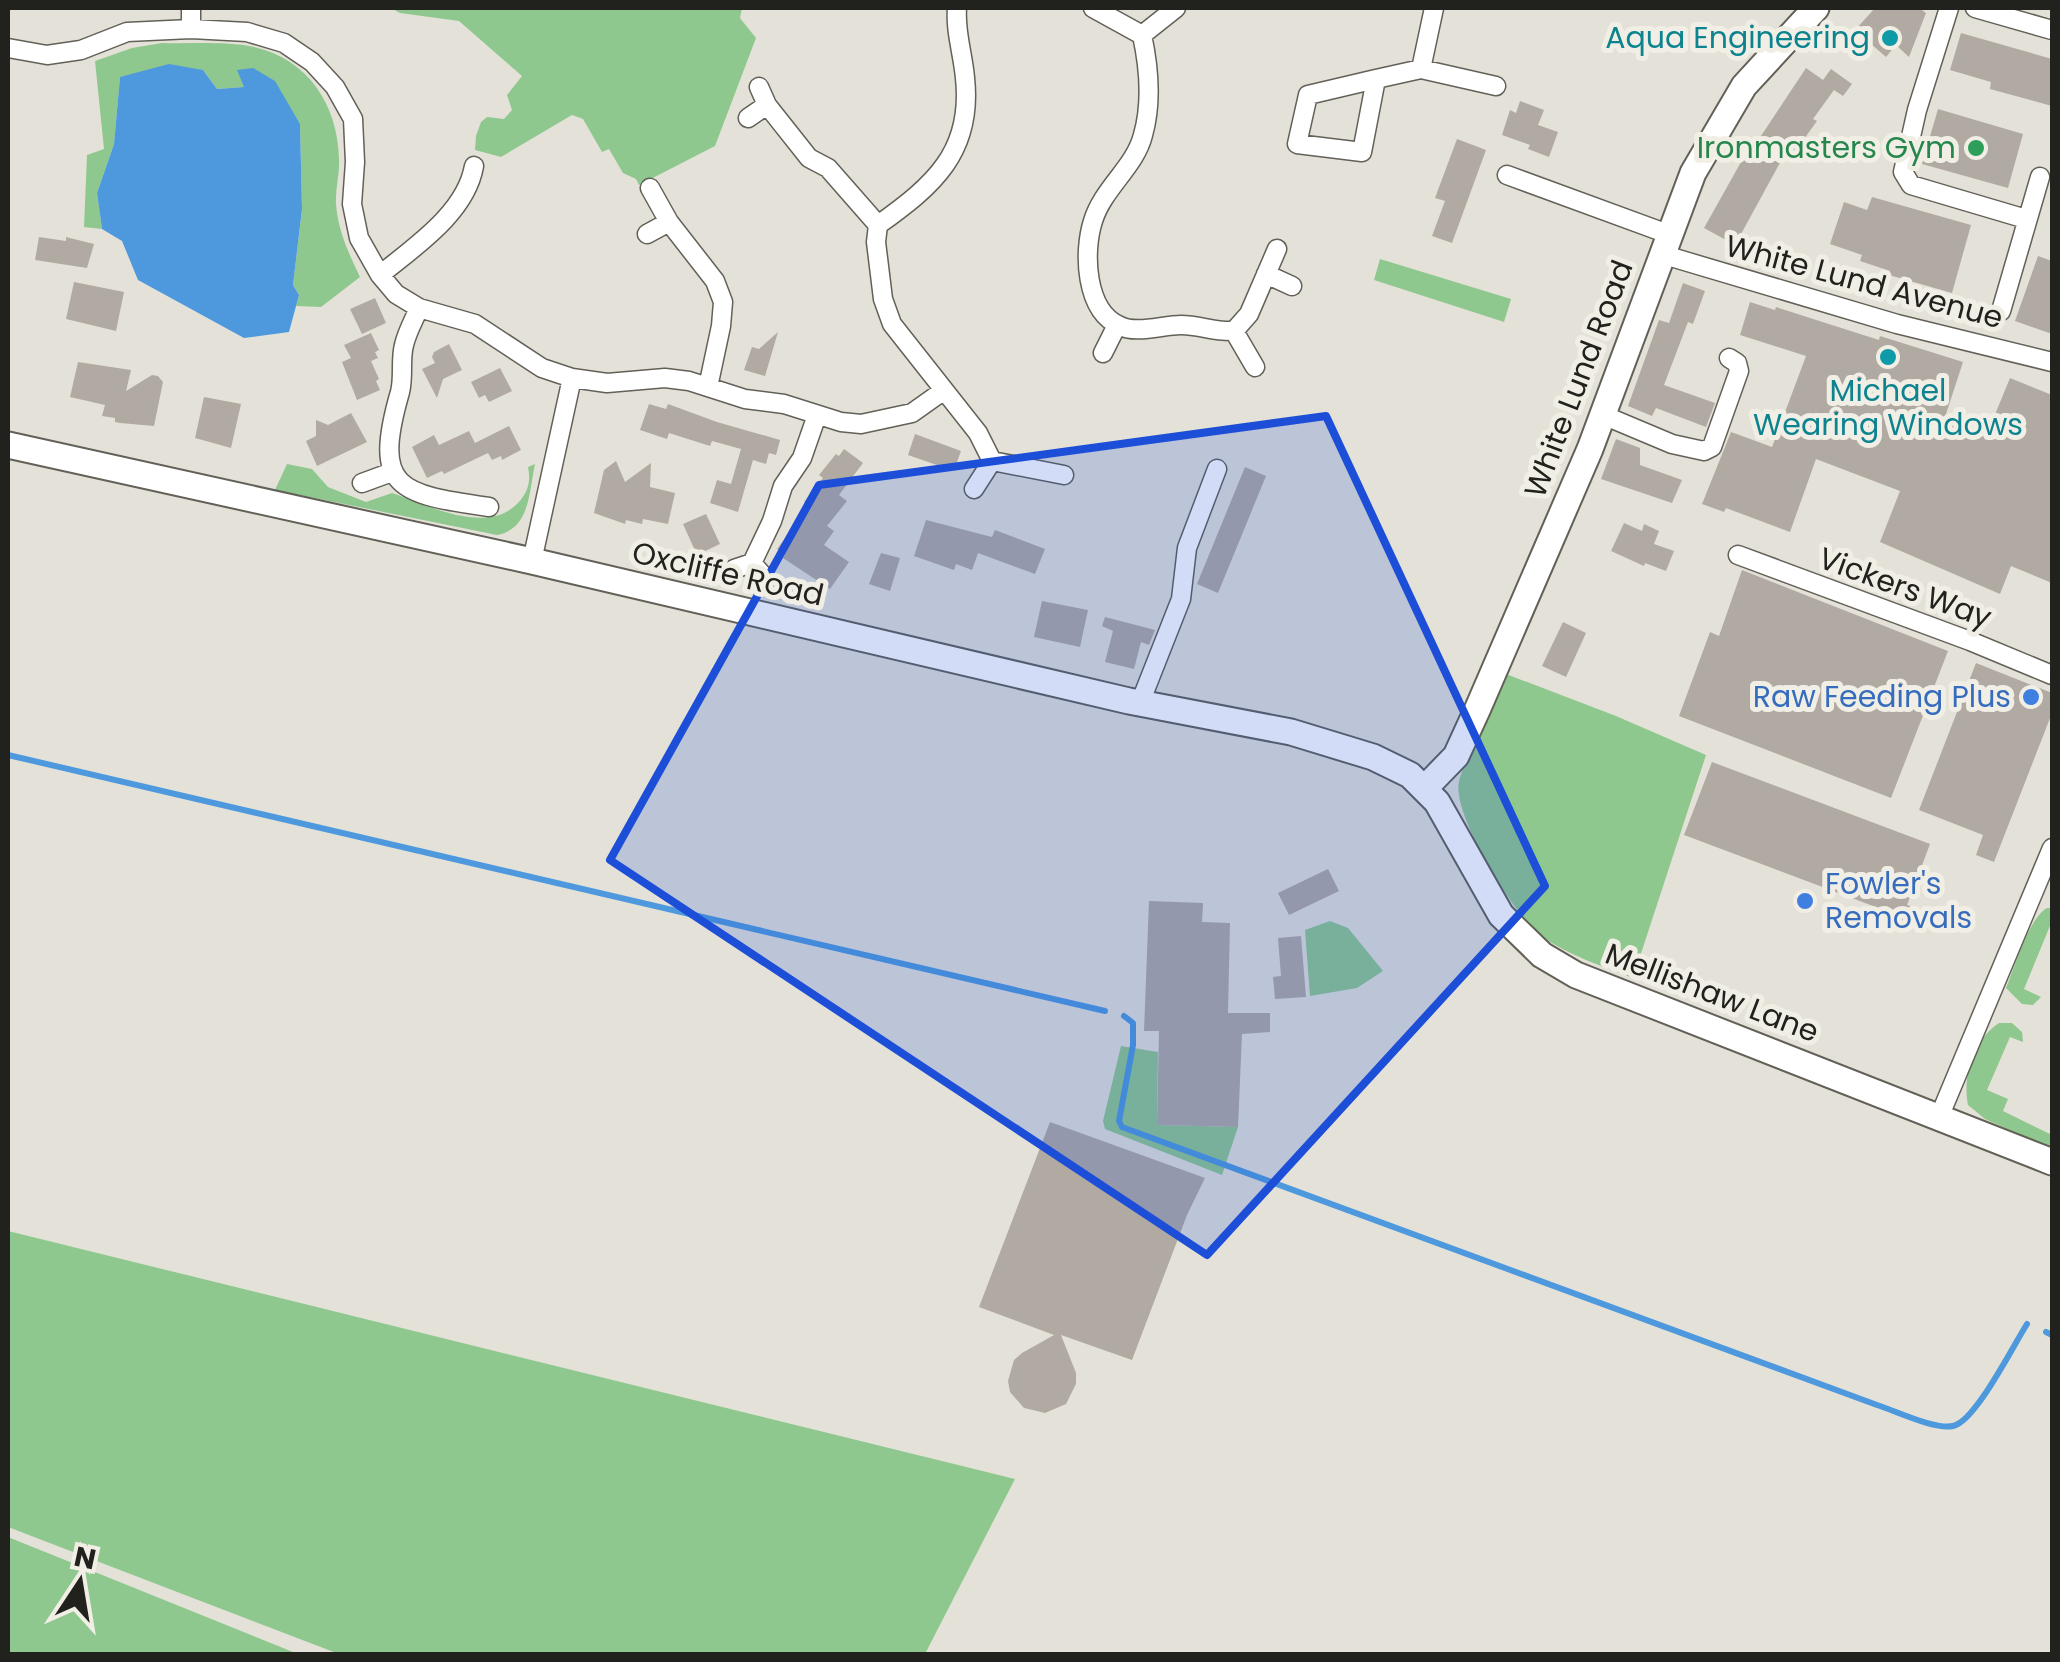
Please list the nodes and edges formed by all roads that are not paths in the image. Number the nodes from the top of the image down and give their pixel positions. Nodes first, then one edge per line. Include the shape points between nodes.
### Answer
1 (191, 8) edge
2 (957, 8) edge
3 (1093, 8) edge
4 (1176, 8) edge
5 (1434, 8) edge
6 (1816, 8) edge
7 (1949, 8) edge
8 (1976, 8) edge
9 (191, 29) junction
10 (2052, 30) edge
11 (1142, 35) junction
12 (8, 48) edge
13 (1420, 69) junction
14 (1376, 79) junction
15 (1496, 86) dead end
16 (748, 118) dead end
17 (474, 166) dead end
18 (1503, 173) dead end
19 (2040, 177) dead end
20 (650, 188) dead end
21 (2026, 220) junction
22 (670, 222) junction
23 (878, 225) junction
24 (647, 234) dead end
25 (1664, 244) junction
26 (1276, 249) dead end
27 (1266, 274) junction
28 (380, 275) junction
29 (1292, 286) dead end
30 (419, 308) junction
31 (2001, 311) dead end
32 (1117, 326) junction
33 (1234, 331) junction
34 (1103, 353) dead end
35 (1729, 358) dead end
36 (2052, 362) edge
37 (1247, 364) dead end
38 (572, 378) junction
39 (708, 386) junction
40 (943, 391) junction
41 (1603, 414) junction
42 (817, 415) junction
43 (8, 446) edge
44 (992, 462) junction
45 (1055, 468) dead end
46 (1216, 468) dead end
47 (392, 472) junction
48 (362, 484) dead end
49 (974, 489) dead end
50 (478, 500) dead end
51 (1738, 555) dead end
52 (532, 561) junction
53 (766, 579) dead end
54 (2052, 676) edge
55 (1140, 704) junction
56 (1424, 788) junction
57 (2052, 848) edge
58 (1940, 1115) junction
59 (2052, 1162) edge

1 - 9 street
2 - 23 street via 967,110 957,145 940,176
3 - 11 street
4 - 11 street
5 - 13 street
6 - 25 main road, White Lund Road via 1744,86 1693,174
7 - 21 street via 1903,172 1910,185
8 - 10 street
9 - 12 street via 127,32 47,56
9 - 28 street via 247,32 284,43 335,87 353,119 352,204 359,238
11 - 32 street via 1148,62 1144,132 1093,220 1089,248 1092,293
13 - 14 street
13 - 15 street
14 - 14 street via 1362,152 1298,144 1308,94
16 - 23 street via 763,96 809,158 828,168
17 - 28 street via 470,186 434,230
18 - 25 street, White Lund Avenue
19 - 21 street
20 - 22 street
21 - 31 street
22 - 24 street
22 - 39 street via 723,302
23 - 40 street via 883,299 892,324
25 - 36 street, White Lund Avenue via 1897,324
25 - 41 main road, White Lund Road
26 - 27 street
27 - 29 street
27 - 33 street via 1250,314
28 - 30 street
30 - 38 street via 475,324 542,368
30 - 47 street via 404,344 402,385 386,443
32 - 33 street
32 - 34 street
33 - 37 street
35 - 41 street via 1740,371 1712,447 1704,452
38 - 39 street via 624,384 666,378
38 - 52 street
39 - 42 street
40 - 42 street via 912,413 885,421 861,424
40 - 44 street
41 - 56 main road, White Lund Road via 1456,756
42 - 53 street via 772,522 743,566
43 - 52 main road, Oxcliffe Road
44 - 45 street
44 - 49 street
46 - 55 street via 1187,548 1181,599
47 - 48 street
47 - 50 street via 418,494
51 - 54 street, Vickers Way
52 - 55 main road, Oxcliffe Road
55 - 56 main road, Oxcliffe Road via 1291,732 1383,761
56 - 58 main road, Mellishaw Lane via 1501,915 1542,955 1576,975
57 - 58 street
58 - 59 main road, Mellishaw Lane

